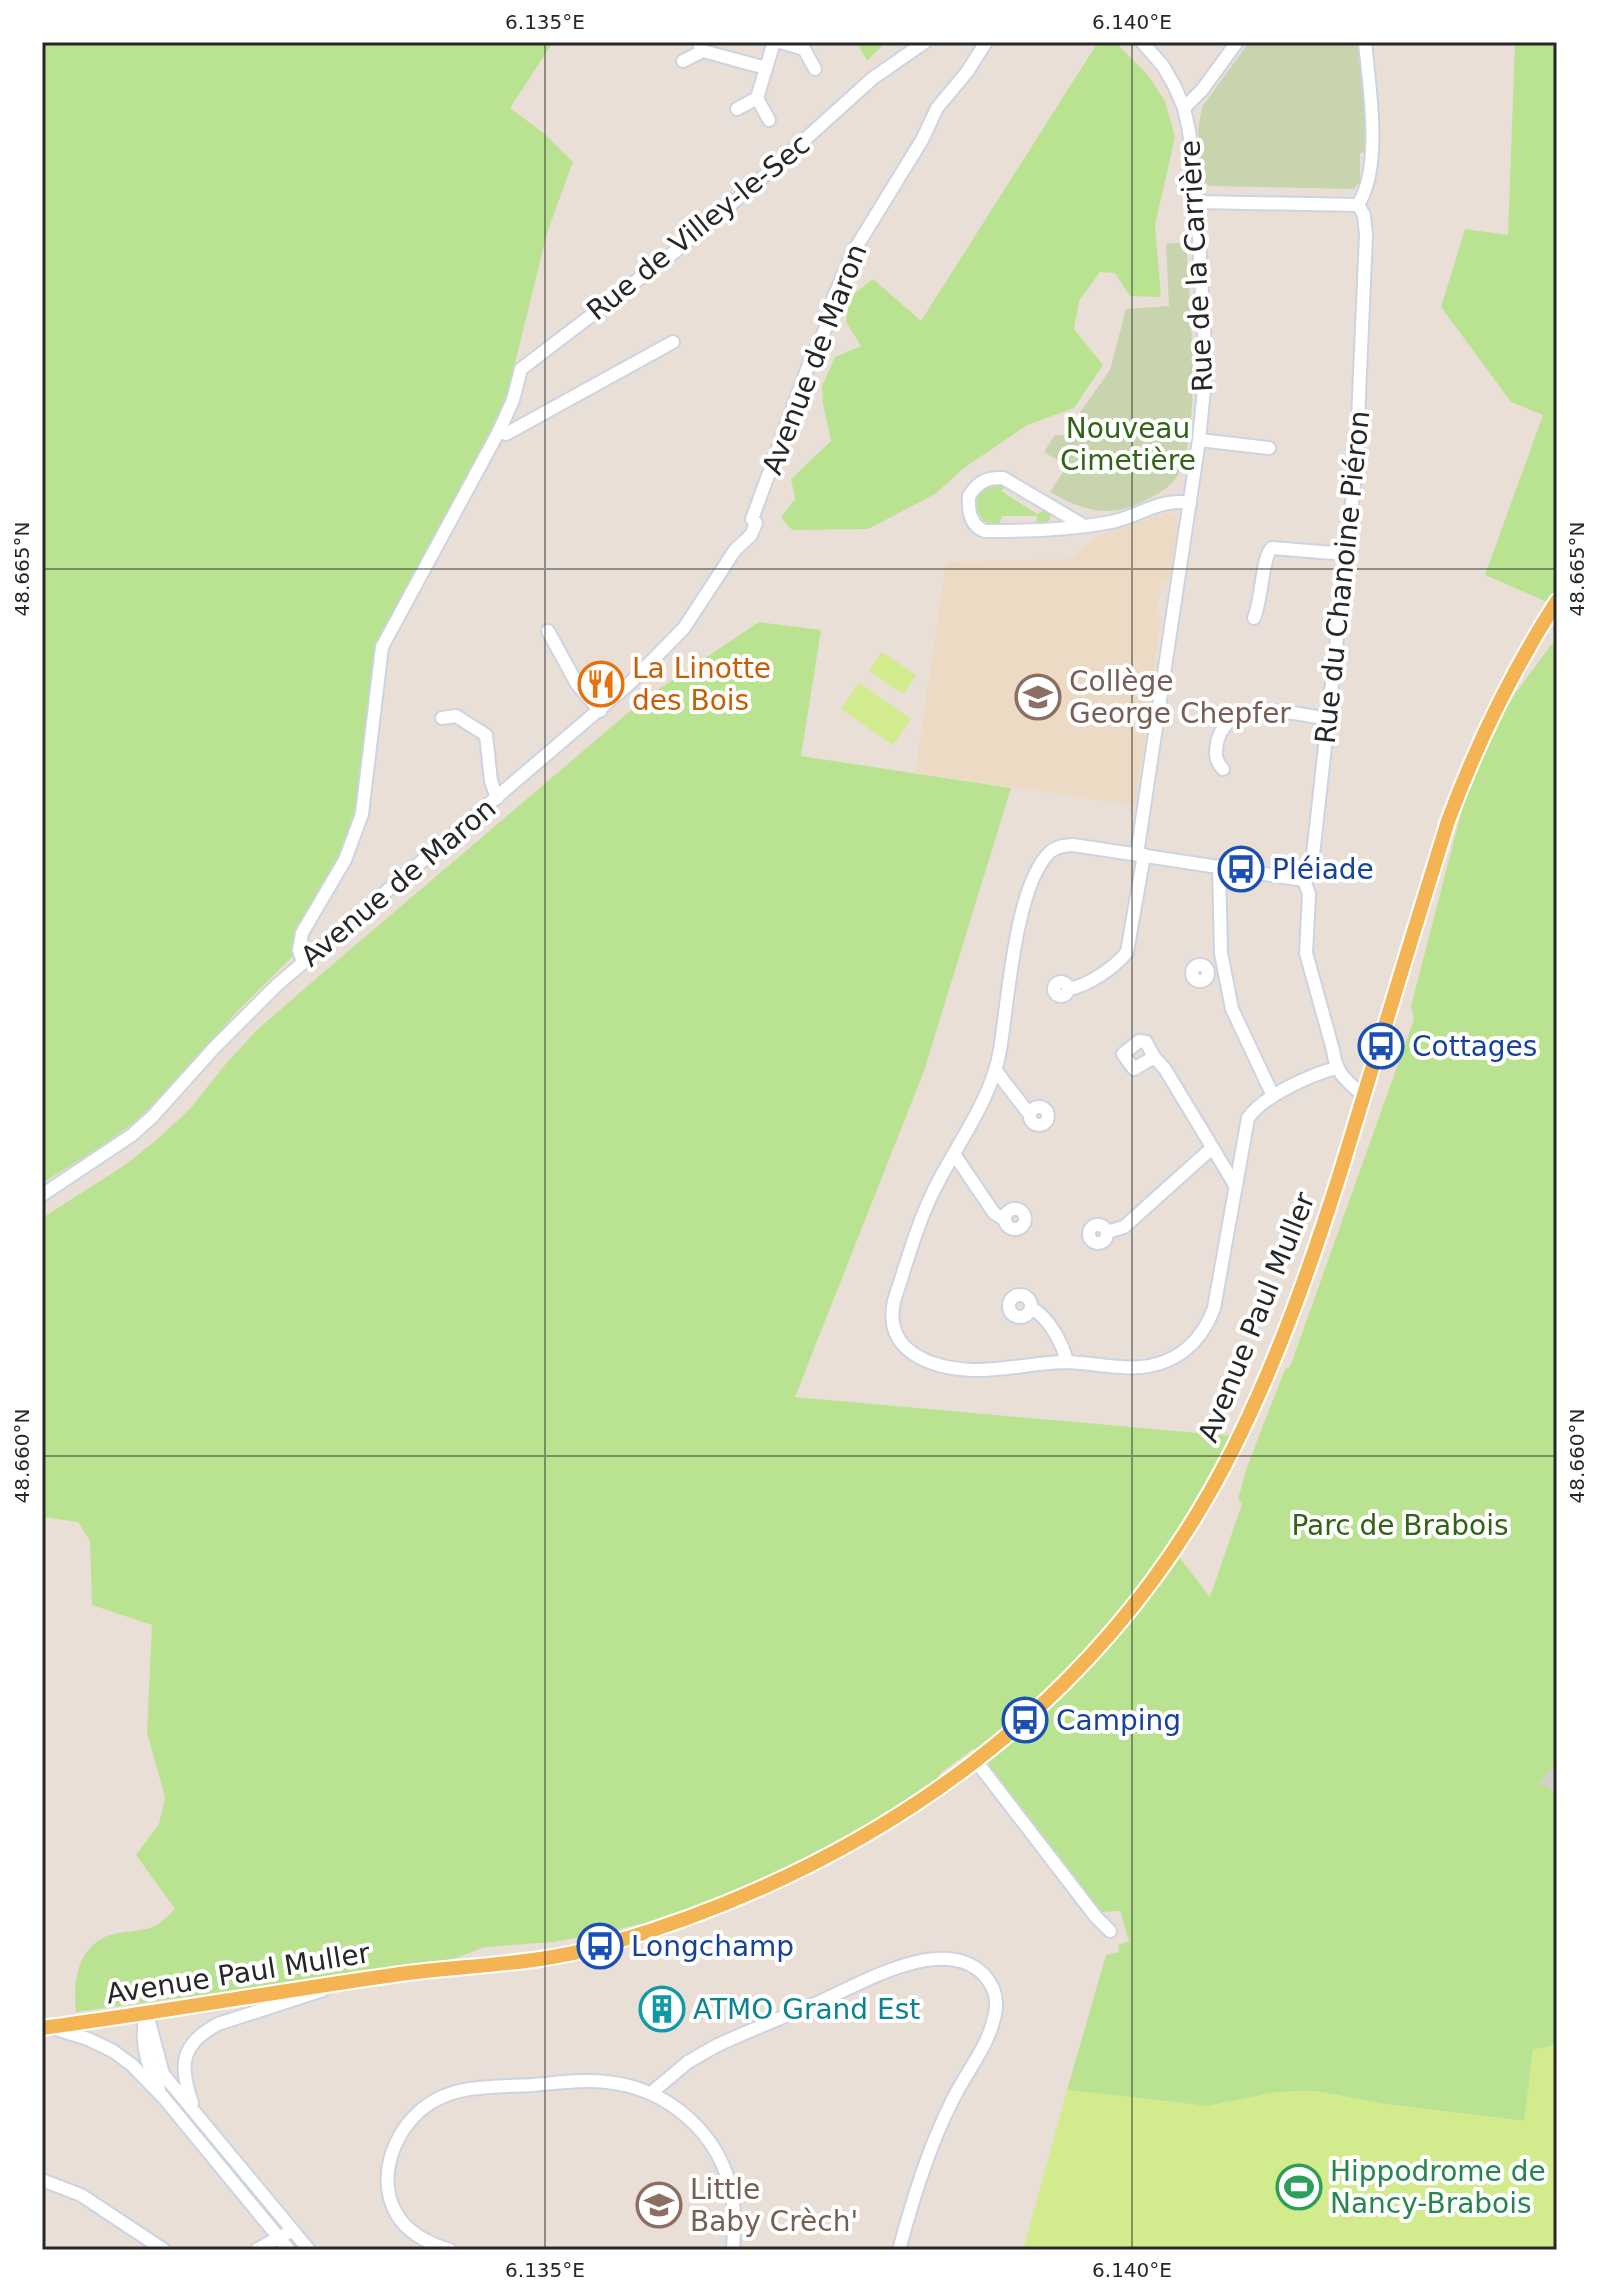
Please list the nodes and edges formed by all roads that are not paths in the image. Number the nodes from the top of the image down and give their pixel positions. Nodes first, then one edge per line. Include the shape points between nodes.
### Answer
1 (777, 42) edge
2 (817, 42) edge
3 (925, 42) edge
4 (986, 42) edge
5 (1142, 42) edge
6 (1237, 42) edge
7 (1365, 42) edge
8 (700, 46) edge
9 (804, 49) junction
10 (683, 61) dead end
11 (766, 68) junction
12 (815, 69) dead end
13 (757, 98) junction
14 (1184, 108) junction
15 (737, 109) dead end
16 (769, 120) dead end
17 (1197, 202) junction
18 (1358, 205) junction
19 (673, 342) dead end
20 (499, 431) junction
21 (1199, 440) junction
22 (1269, 448) dead end
23 (1190, 503) junction
24 (1081, 524) junction
25 (1346, 554) junction
26 (1557, 601) edge
27 (1254, 618) dead end
28 (548, 631) dead end
29 (600, 711) junction
30 (442, 718) dead end
31 (1328, 719) junction
32 (1223, 769) dead end
33 (497, 798) junction
34 (1140, 854) junction
35 (1219, 866) junction
36 (1304, 880) junction
37 (303, 962) junction
38 (1222, 962) junction
39 (1207, 969) dead end
40 (1069, 989) dead end
41 (1154, 1057) dead end
42 (1336, 1068) junction
43 (996, 1071) junction
44 (1273, 1096) junction
45 (1365, 1097) junction
46 (1030, 1115) dead end
47 (1208, 1142) junction
48 (954, 1154) junction
49 (1235, 1185) junction
50 (42, 1195) edge
51 (1005, 1220) dead end
52 (1107, 1232) dead end
53 (1031, 1308) dead end
54 (1067, 1362) junction
55 (976, 1761) junction
56 (1110, 1931) dead end
57 (349, 1982) junction
58 (147, 2014) junction
59 (46, 2028) edge
60 (651, 2093) junction
61 (164, 2098) junction
62 (195, 2110) junction
63 (42, 2180) edge
64 (292, 2230) junction
65 (280, 2239) junction
66 (164, 2250) edge
67 (256, 2250) edge
68 (289, 2250) edge
69 (309, 2250) edge
70 (450, 2250) edge
71 (733, 2250) edge
72 (899, 2250) edge

1 - 9 street
1 - 11 street
2 - 9 street
3 - 20 street, Rue de Villey-le-Sec via 873,78 677,250 526,362
4 - 29 street, Avenue de Maron via 937,108 926,135 852,254 752,519 735,550 684,628
5 - 14 street, Rue de la Carrière via 1163,66
6 - 14 street
7 - 18 street, Rue du Chanoine Piéron via 1371,162
8 - 10 street
8 - 11 street
9 - 12 street
11 - 13 street
13 - 15 street
13 - 16 street
14 - 17 street, Rue de la Carrière
17 - 18 street
17 - 21 street, Rue de la Carrière via 1206,369
18 - 25 street, Rue du Chanoine Piéron via 1366,235
19 - 20 street via 506,434
20 - 37 street, Rue de Villey-le-Sec via 382,647 362,814 345,860 302,933
21 - 22 street
21 - 23 street, Rue de la Carrière
23 - 24 street via 1172,501 1115,521
23 - 34 street, Rue de la Carrière
24 - 24 street via 1003,478 982,481 969,496 972,521 985,531 1059,531
25 - 27 street via 1272,548 1266,555
25 - 31 street, Rue du Chanoine Piéron
26 - 45 main road, Avenue Paul Muller via 1504,690 1465,776
28 - 29 street via 577,684
29 - 33 street, Avenue de Maron
30 - 33 street via 456,716 486,735
31 - 32 street via 1255,711 1237,716 1217,743 1216,758
31 - 36 street, Rue du Chanoine Piéron via 1312,864
33 - 37 street, Avenue de Maron
34 - 35 street
34 - 40 street, Rue de la Carrière via 1127,952 1080,987
34 - 43 street via 1073,845 1056,848 1046,857 1023,907
35 - 36 street
35 - 38 street
36 - 42 street, Rue du Chanoine Piéron via 1309,894 1306,953
37 - 50 street, Avenue de Maron via 132,1135
38 - 39 street
38 - 44 street via 1235,1019
41 - 47 street
42 - 44 street
42 - 45 street
43 - 46 street
43 - 48 street
44 - 49 street via 1248,1118
45 - 55 main road, Avenue Paul Muller via 1298,1299 1212,1489 1167,1560 1111,1632 1050,1697
47 - 49 street
47 - 52 street via 1124,1227
48 - 51 street via 994,1213
48 - 54 street via 926,1207 894,1301 898,1340 919,1357 951,1368
49 - 54 street via 1216,1298 1192,1345 1149,1366
53 - 54 street via 1064,1348
55 - 56 street
55 - 57 main road, Avenue Paul Muller via 896,1818 813,1865 709,1910 636,1934
57 - 58 main road, Avenue Paul Muller
57 - 62 street via 205,2031 188,2050 183,2068
58 - 59 main road, Avenue Paul Muller
58 - 61 street via 142,2031 145,2055
58 - 62 street via 163,2074
59 - 61 street via 113,2051
60 - 70 street via 601,2081 473,2088 423,2108 393,2150 389,2192 409,2229
60 - 71 street via 690,2118 719,2156 733,2206
60 - 72 street via 714,2047 878,1975 940,1959 974,1967 994,1989 994,2019 932,2146
61 - 65 street
62 - 64 street
63 - 66 street via 81,2195
64 - 65 street
64 - 69 street
65 - 67 street
65 - 68 street

